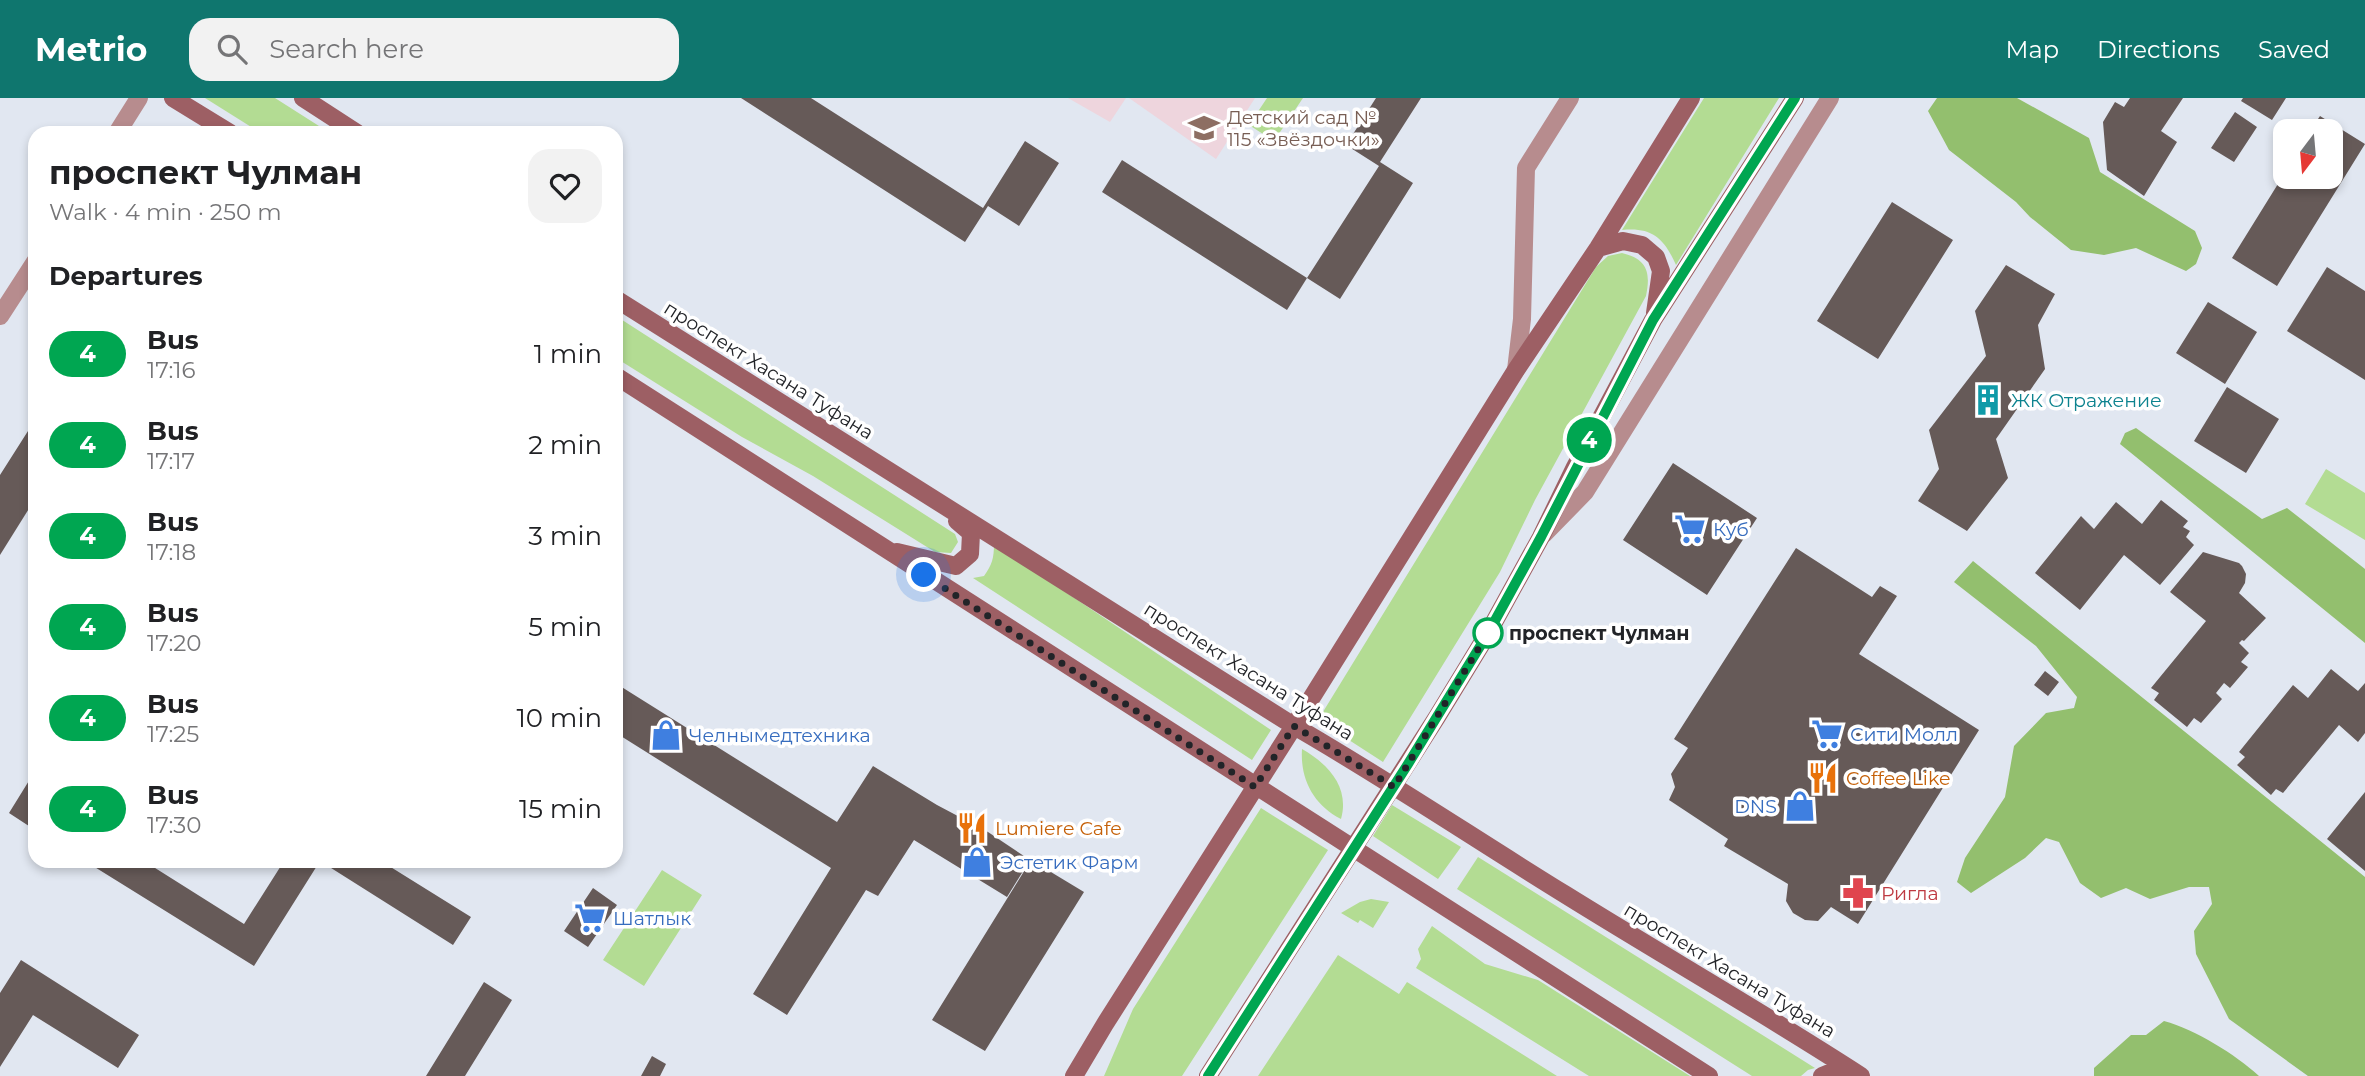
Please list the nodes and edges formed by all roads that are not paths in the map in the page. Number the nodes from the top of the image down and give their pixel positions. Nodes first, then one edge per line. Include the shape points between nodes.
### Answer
1 (139, 98) edge
2 (173, 98) edge
3 (303, 98) edge
4 (1570, 98) edge
5 (1691, 98) edge
6 (1795, 98) edge
7 (1830, 98) edge
8 (121, 126) edge
9 (219, 126) edge
10 (346, 126) edge
11 (1598, 248) junction
12 (28, 273) edge
13 (623, 303) edge
14 (0, 316) edge
15 (1653, 320) junction
16 (1516, 370) junction
17 (623, 381) edge
18 (922, 491) junction
19 (1541, 537) junction
20 (883, 549) junction
21 (1294, 726) junction
22 (1255, 787) junction
23 (1394, 787) junction
24 (1353, 848) junction
25 (1074, 1076) edge
26 (1208, 1076) edge
27 (1709, 1076) edge
28 (1822, 1076) edge
29 (1854, 1076) edge
30 (1861, 1076) edge

1 - 8 street
2 - 9 main road
3 - 10 main road
4 - 16 street via 1526,168
5 - 11 main road
6 - 15 main road
7 - 19 street via 1585,492
11 - 15 main road via 1623,241 1642,246 1656,257 1661,271
11 - 16 main road
12 - 14 street
13 - 18 main road, проспект Хасана Туфана
15 - 19 main road
16 - 21 main road
17 - 20 main road
18 - 20 main road via 971,533 970,554 956,566
18 - 21 main road, проспект Хасана Туфана
19 - 23 main road
20 - 22 main road
21 - 22 main road
21 - 23 main road, проспект Хасана Туфана
22 - 24 main road
22 - 25 main road
23 - 24 main road
23 - 30 main road, проспект Хасана Туфана
24 - 26 main road
24 - 27 main road
28 - 29 main road via 1834,1071

